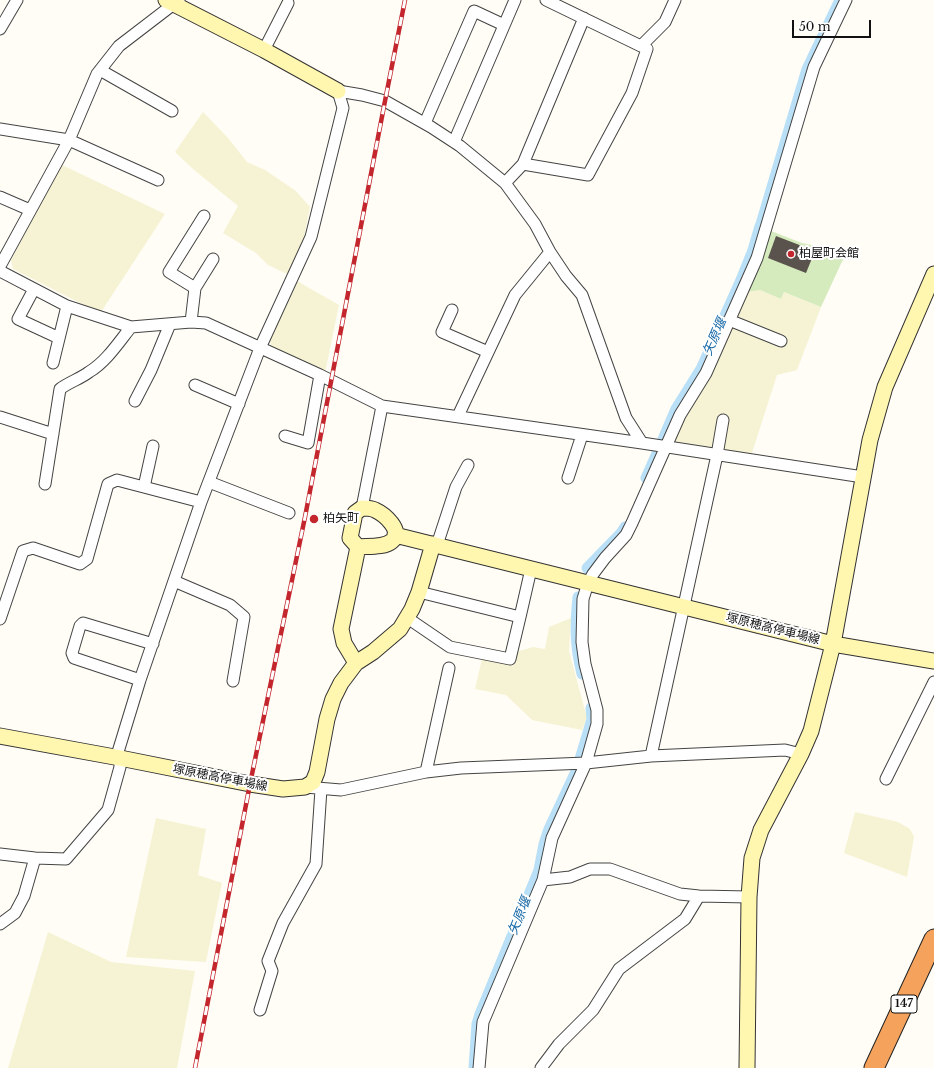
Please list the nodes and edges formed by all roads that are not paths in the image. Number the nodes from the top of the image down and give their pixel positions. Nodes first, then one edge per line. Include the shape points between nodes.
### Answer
1 (17, 0) edge
2 (515, 0) edge
3 (546, 0) edge
4 (675, 0) edge
5 (846, 0) edge
6 (290, 1) edge
7 (173, 2) edge
8 (584, 18) junction
9 (504, 25) junction
10 (0, 29) edge
11 (641, 46) junction
12 (264, 50) junction
13 (100, 70) junction
14 (338, 92) junction
15 (172, 111) dead end
16 (425, 123) junction
17 (0, 130) edge
18 (69, 140) junction
19 (454, 142) junction
20 (523, 164) junction
21 (158, 180) dead end
22 (505, 183) junction
23 (0, 197) edge
24 (30, 210) junction
25 (204, 216) dead end
26 (550, 252) junction
27 (213, 259) dead end
28 (0, 266) edge
29 (0, 271) edge
30 (934, 276) edge
31 (195, 288) junction
32 (34, 289) junction
33 (67, 306) junction
34 (452, 310) dead end
35 (729, 320) junction
36 (191, 322) junction
37 (170, 324) junction
38 (131, 327) junction
39 (60, 338) junction
40 (781, 341) dead end
41 (260, 348) junction
42 (488, 352) junction
43 (53, 363) dead end
44 (320, 375) junction
45 (195, 385) dead end
46 (135, 401) dead end
47 (238, 404) junction
48 (382, 406) junction
49 (458, 416) junction
50 (0, 417) edge
51 (724, 420) dead end
52 (52, 434) junction
53 (582, 435) junction
54 (285, 436) dead end
55 (642, 443) junction
56 (154, 446) dead end
57 (666, 448) junction
58 (717, 455) junction
59 (468, 465) dead end
60 (864, 477) junction
61 (568, 478) dead end
62 (209, 482) junction
63 (45, 484) dead end
64 (144, 487) junction
65 (201, 502) junction
66 (362, 508) junction
67 (289, 512) dead end
68 (395, 535) junction
69 (435, 545) junction
70 (358, 547) junction
71 (531, 569) junction
72 (174, 581) junction
73 (588, 583) junction
74 (419, 592) junction
75 (683, 607) junction
76 (520, 616) junction
77 (406, 617) junction
78 (0, 619) edge
79 (153, 644) junction
80 (833, 644) junction
81 (934, 660) edge
82 (356, 663) junction
83 (448, 668) dead end
84 (140, 680) junction
85 (232, 681) dead end
86 (934, 682) edge
87 (0, 736) edge
88 (801, 754) junction
89 (651, 756) junction
90 (120, 758) junction
91 (586, 763) junction
92 (426, 772) junction
93 (886, 779) dead end
94 (305, 788) junction
95 (321, 789) junction
96 (0, 854) edge
97 (35, 858) junction
98 (543, 880) junction
99 (699, 896) junction
100 (749, 897) junction
101 (0, 924) edge
102 (934, 939) edge
103 (260, 1010) dead end
104 (480, 1068) edge
105 (541, 1068) edge
106 (747, 1068) edge
107 (874, 1068) edge

1 - 10 street
2 - 9 street
3 - 8 street
4 - 11 street via 665,22
5 - 35 street via 814,67 757,258
6 - 12 street
7 - 12 main road
7 - 13 street via 119,46
8 - 11 street
8 - 20 street
9 - 16 street via 474,11
9 - 19 street
11 - 20 street via 647,49 632,92 588,175
12 - 14 main road
13 - 15 street
13 - 18 street
14 - 16 street via 385,101
14 - 41 street via 343,108 311,237
16 - 19 street
17 - 18 street
18 - 21 street
18 - 24 street
19 - 22 street
20 - 22 street
22 - 26 street via 535,224
23 - 24 street
24 - 28 street
25 - 31 street via 169,272
26 - 42 street via 515,295
26 - 55 street via 582,295 626,418
27 - 31 street
29 - 32 street
30 - 60 main road, 塚原穂高停車場線 via 885,387 870,440
31 - 36 street
32 - 33 street
32 - 39 street via 18,319
33 - 38 street
33 - 39 street
34 - 42 street via 442,332
35 - 40 street
35 - 57 street via 706,372 680,415
36 - 37 street
36 - 41 street via 206,323
37 - 38 street
37 - 46 street
38 - 52 street via 111,352 90,372 60,389
39 - 43 street
41 - 44 street
41 - 47 street
42 - 49 street
44 - 48 street
44 - 54 street via 308,443
45 - 47 street
47 - 62 street
48 - 49 street
48 - 66 street
49 - 53 street
50 - 52 street
51 - 58 street
52 - 63 street
53 - 55 street
53 - 61 street
55 - 57 street
56 - 64 street
57 - 58 street
57 - 73 street via 626,535 605,558
58 - 60 street
58 - 75 street
59 - 69 street via 456,487
60 - 80 main road, 塚原穂高停車場線
62 - 65 street
62 - 67 street
64 - 65 street
64 - 78 street via 117,480 108,484 87,559 80,564 33,548 23,551
65 - 72 street
66 - 68 main road via 374,509 385,517 394,526
66 - 70 main road via 355,513 350,538
68 - 69 main road, 塚原穂高停車場線
68 - 70 main road via 392,541 380,546
69 - 71 main road, 塚原穂高停車場線
69 - 74 main road
70 - 82 main road via 341,630 344,642
71 - 73 main road, 塚原穂高停車場線
71 - 76 street
72 - 79 street
72 - 85 street via 230,604 244,616
73 - 75 main road, 塚原穂高停車場線
73 - 91 street via 583,599 582,642 597,710 597,724
74 - 76 street
74 - 77 main road
75 - 80 main road, 塚原穂高停車場線
75 - 89 street
76 - 77 street via 510,659 450,647
77 - 82 main road via 400,628 387,641
79 - 84 street
79 - 84 street via 83,623 80,626 72,653 74,658
80 - 81 main road
80 - 88 main road via 811,731
82 - 94 main road via 333,699 317,772 313,782
83 - 92 street
84 - 90 street via 118,752
86 - 93 street
87 - 90 main road, 塚原穂高停車場線
88 - 89 street via 785,750
88 - 100 main road via 760,830 752,858
89 - 91 street
90 - 94 main road, 塚原穂高停車場線 via 250,784 283,789
90 - 97 street via 120,767 108,810 66,859
91 - 92 street via 461,768
91 - 98 street via 552,838
92 - 95 street via 341,790
94 - 95 street
95 - 103 street via 316,864 283,923 268,961 272,971
96 - 97 street
97 - 101 street via 24,896 15,913
98 - 99 street via 570,877 590,869 610,869 680,894
98 - 104 street via 483,1022
99 - 100 street
99 - 105 street via 685,919 619,970 593,1010
100 - 106 main road
102 - 107 highway, 147

